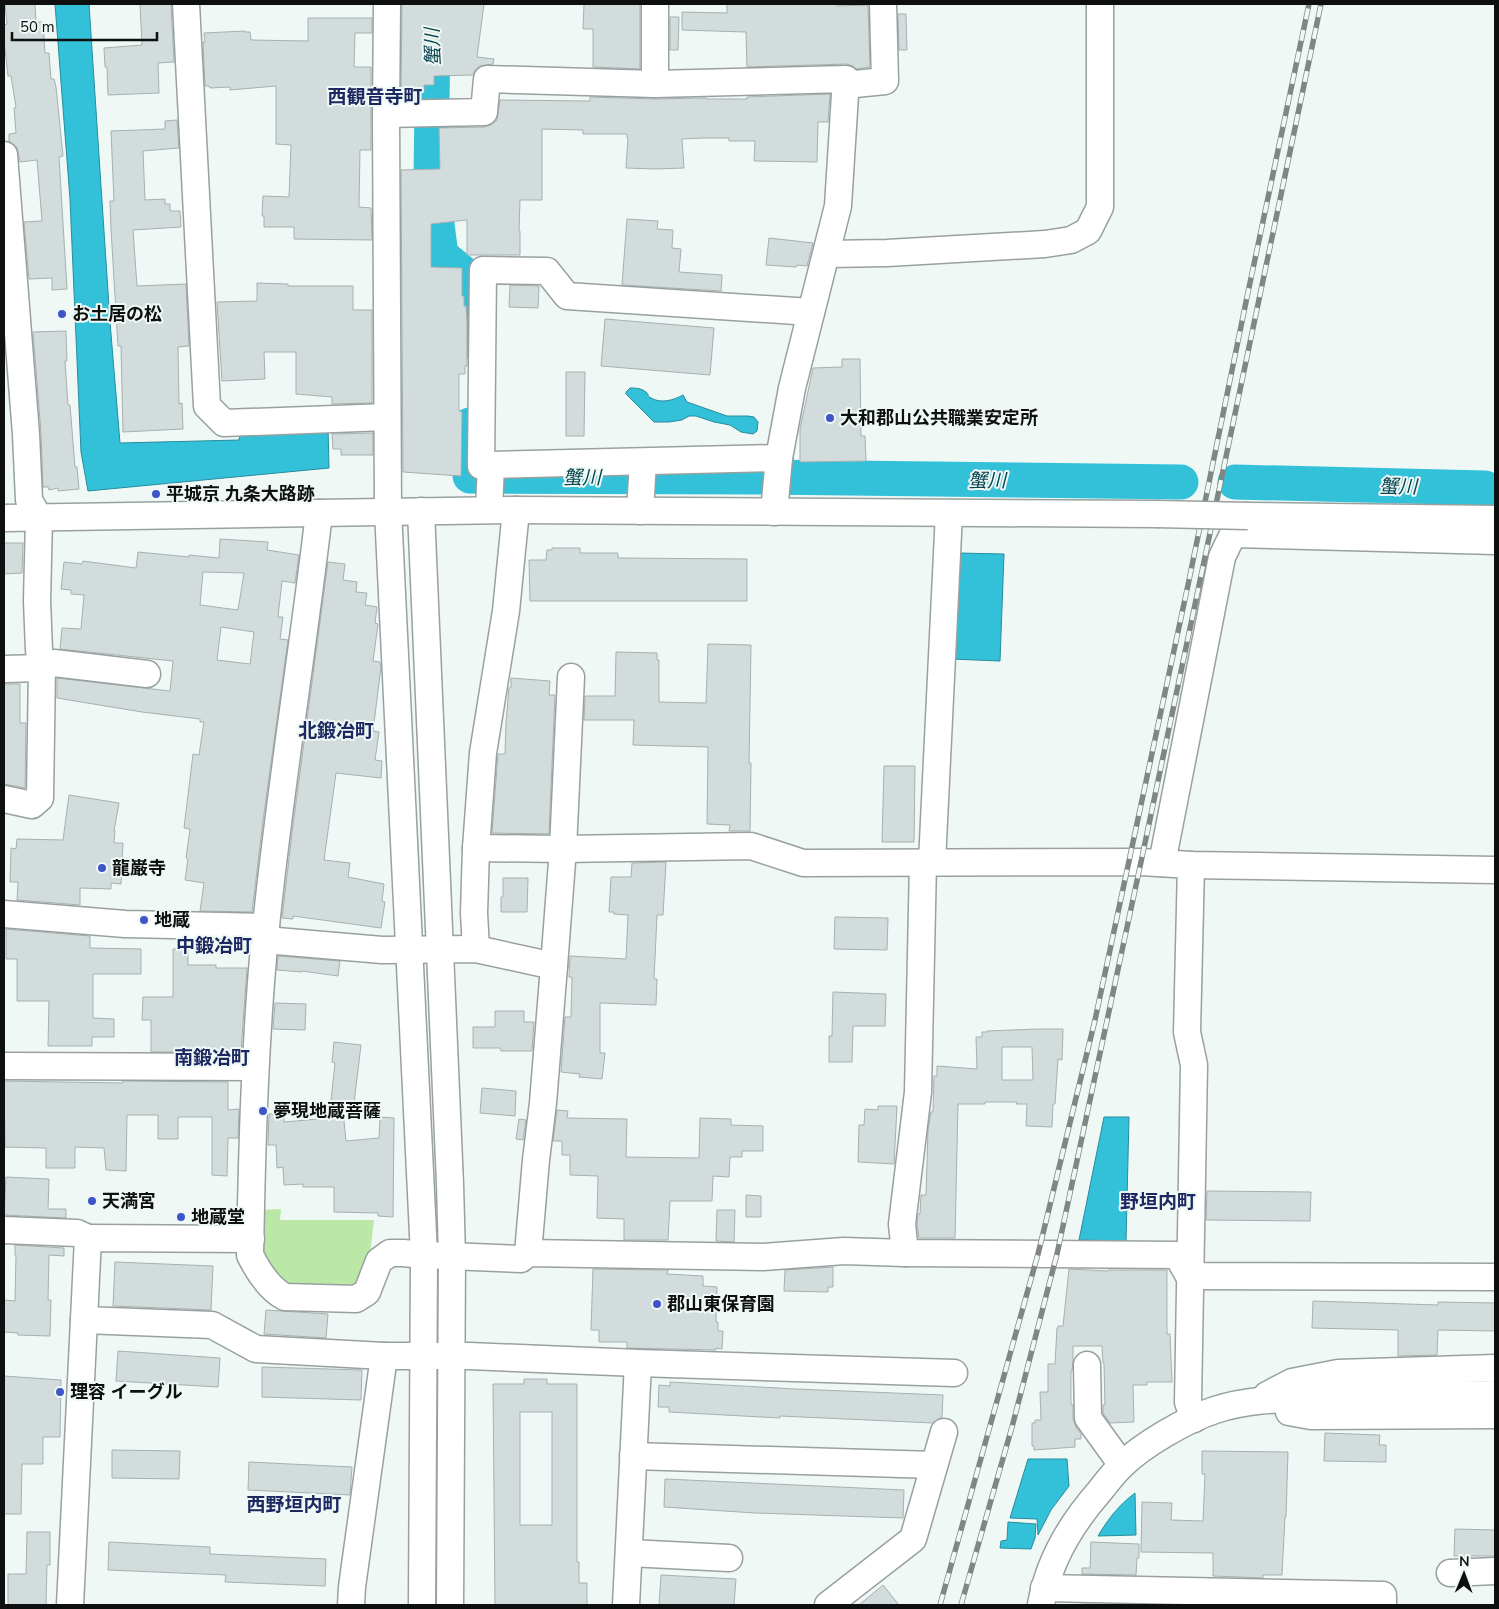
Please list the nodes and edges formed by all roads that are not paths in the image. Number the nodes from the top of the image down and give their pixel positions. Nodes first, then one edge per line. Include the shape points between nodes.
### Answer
1 (186, 4) edge
2 (387, 4) edge
3 (654, 4) edge
4 (883, 4) edge
5 (1100, 4) edge
6 (655, 84) junction
7 (845, 85) junction
8 (386, 114) junction
9 (4, 155) edge
10 (827, 254) junction
11 (811, 312) junction
12 (387, 417) junction
13 (778, 458) junction
14 (643, 462) junction
15 (491, 466) junction
16 (489, 510) junction
17 (516, 510) junction
18 (388, 511) junction
19 (421, 511) junction
20 (640, 511) junction
21 (774, 512) junction
22 (319, 513) junction
23 (949, 513) junction
24 (4, 518) edge
25 (38, 518) junction
26 (1495, 519) edge
27 (1495, 541) edge
28 (42, 668) junction
29 (4, 669) edge
30 (147, 674) dead end
31 (572, 677) dead end
32 (4, 799) edge
33 (476, 848) junction
34 (563, 850) junction
35 (927, 862) junction
36 (1162, 864) junction
37 (1191, 865) junction
38 (1495, 870) edge
39 (4, 914) edge
40 (266, 933) junction
41 (440, 949) junction
42 (476, 949) junction
43 (409, 950) junction
44 (554, 966) junction
45 (4, 1066) edge
46 (255, 1068) junction
47 (4, 1230) edge
48 (88, 1238) junction
49 (251, 1239) junction
50 (528, 1253) junction
51 (904, 1253) junction
52 (424, 1256) junction
53 (452, 1257) junction
54 (1189, 1276) junction
55 (1495, 1277) edge
56 (84, 1320) junction
57 (384, 1356) junction
58 (424, 1356) junction
59 (451, 1356) junction
60 (638, 1363) junction
61 (1087, 1365) dead end
62 (1495, 1368) edge
63 (954, 1373) dead end
64 (1495, 1394) edge
65 (1255, 1401) junction
66 (1495, 1414) edge
67 (1194, 1419) junction
68 (944, 1432) dead end
69 (633, 1456) junction
70 (934, 1465) junction
71 (1122, 1465) junction
72 (628, 1553) junction
73 (729, 1558) dead end
74 (1495, 1571) edge
75 (1450, 1573) dead end
76 (1043, 1597) edge
77 (1158, 1598) edge
78 (70, 1605) edge
79 (350, 1605) edge
80 (422, 1605) edge
81 (450, 1605) edge
82 (626, 1605) edge
83 (828, 1605) edge
84 (1383, 1605) edge

1 - 12 street via 207,406 224,424
2 - 8 street
3 - 6 street
4 - 7 street via 885,81
5 - 10 street via 1100,207 1088,231 1071,240 1044,244
6 - 7 street via 846,79
6 - 8 street via 487,80 484,112
7 - 10 street via 838,206
8 - 12 street
9 - 25 street via 29,500
10 - 11 street
11 - 13 street
11 - 15 street via 568,296 548,271 483,270 481,466
12 - 18 street
13 - 14 street
13 - 21 street
14 - 15 street
14 - 20 street
15 - 16 street
16 - 17 street
16 - 19 street
17 - 20 street
17 - 33 street via 506,611 483,753
18 - 19 street
18 - 22 street
18 - 43 street
19 - 41 street
20 - 21 street
21 - 23 street
22 - 25 street
22 - 40 street
23 - 26 street, bridge
23 - 35 street
24 - 25 street
25 - 28 street via 37,601
27 - 36 street via 1233,534 1222,557
28 - 29 street
28 - 30 street via 54,663
28 - 32 street via 40,798 32,805
31 - 34 street
33 - 34 street
33 - 42 street
34 - 35 street via 751,846 803,863
34 - 44 street
35 - 36 street
35 - 51 street via 918,1092 902,1224
36 - 37 street
37 - 38 street
37 - 54 street via 1187,1032 1194,1066
39 - 40 street
40 - 43 street via 382,950
40 - 46 street
41 - 42 street
41 - 43 street
41 - 53 street
42 - 44 street
43 - 52 street
44 - 50 street
45 - 46 street
46 - 49 street
47 - 48 street via 77,1233
48 - 49 street
48 - 56 street
49 - 52 street via 250,1255 255,1264 275,1292 285,1297 356,1299 367,1292 378,1261 390,1253
50 - 51 street via 763,1257 844,1251
50 - 53 street via 521,1259
51 - 54 street via 1177,1255
52 - 53 street
52 - 58 street
53 - 59 street
54 - 55 street
54 - 67 street via 1188,1402
56 - 57 street via 212,1325 256,1350
56 - 78 street
57 - 58 street
57 - 79 street
58 - 59 street
58 - 80 street
59 - 60 street
59 - 81 street
60 - 63 street
60 - 69 street
61 - 71 street via 1088,1418
62 - 65 street via 1338,1373 1292,1382
64 - 65 street
65 - 66 street via 1311,1416
65 - 67 street via 1216,1409
67 - 71 street via 1159,1437
68 - 70 street
69 - 70 street
69 - 72 street
70 - 83 street via 913,1539
71 - 76 street via 1084,1509 1058,1552
72 - 73 street
72 - 82 street
74 - 75 street
76 - 77 street
77 - 84 street via 1384,1595

